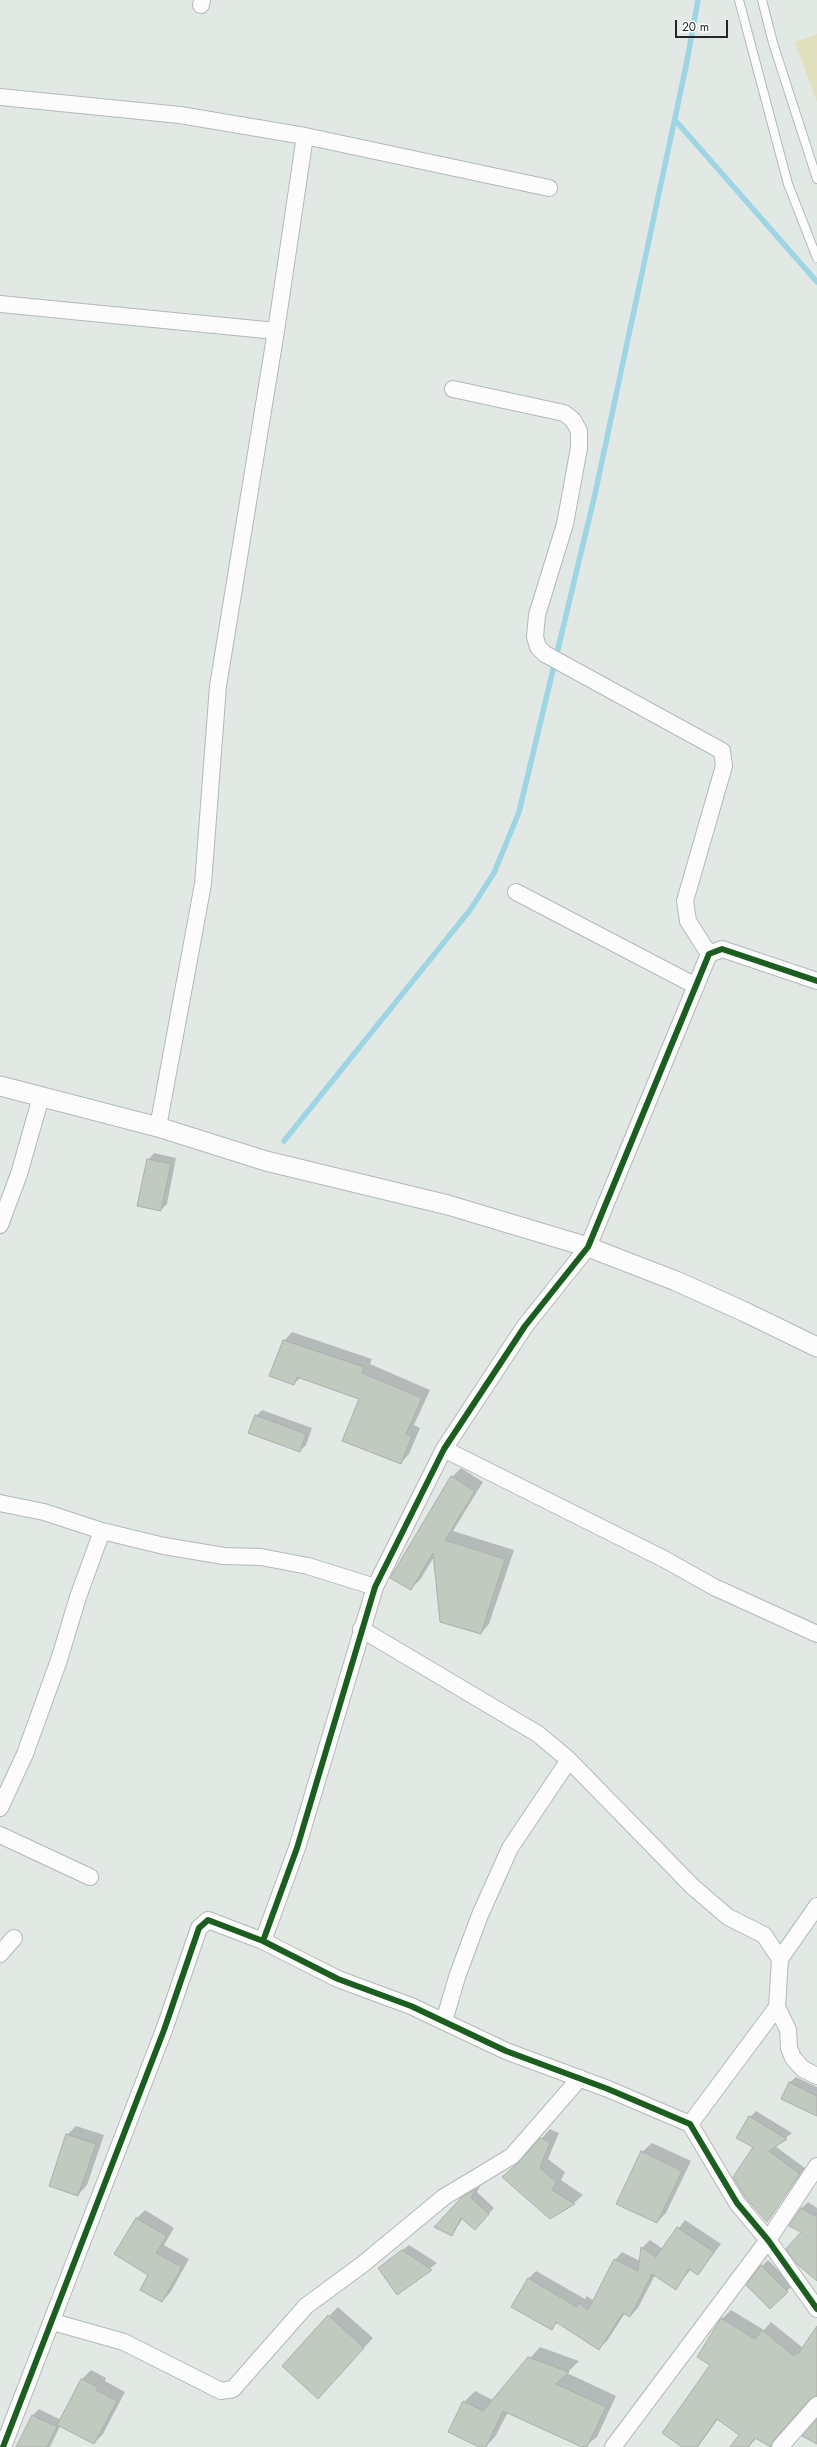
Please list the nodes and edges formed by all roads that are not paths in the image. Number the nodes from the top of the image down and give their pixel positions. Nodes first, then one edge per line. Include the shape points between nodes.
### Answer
1 (739, 0) edge
2 (762, 0) edge
3 (0, 97) edge
4 (305, 136) junction
5 (817, 179) edge
6 (549, 188) dead end
7 (817, 258) edge
8 (0, 304) edge
9 (276, 331) junction
10 (453, 389) dead end
11 (516, 892) dead end
12 (709, 954) junction
13 (817, 981) edge
14 (696, 986) junction
15 (0, 1086) edge
16 (40, 1097) junction
17 (158, 1127) junction
18 (0, 1225) edge
19 (588, 1248) junction
20 (817, 1348) edge
21 (444, 1449) junction
22 (0, 1503) edge
23 (102, 1530) junction
24 (375, 1587) junction
25 (361, 1629) junction
26 (817, 1634) edge
27 (569, 1760) junction
28 (0, 1808) edge
29 (0, 1834) edge
30 (90, 1877) dead end
31 (817, 1906) edge
32 (14, 1938) dead end
33 (263, 1941) junction
34 (0, 1954) edge
35 (780, 1959) junction
36 (777, 2007) junction
37 (444, 2021) junction
38 (817, 2076) edge
39 (580, 2078) junction
40 (690, 2124) junction
41 (817, 2166) edge
42 (768, 2240) junction
43 (817, 2309) edge
44 (53, 2322) junction
45 (817, 2405) edge
46 (4, 2447) edge
47 (613, 2447) edge
48 (780, 2447) edge

1 - 7 lane via 788,184
2 - 5 lane via 773,43
3 - 4 street via 180,116
4 - 6 street
4 - 9 street
8 - 9 street
9 - 17 street via 218,686 203,884
10 - 12 street via 564,413 573,420 579,431 579,448 565,524 537,615 535,637 538,647 545,654 722,751 724,766 685,901 688,921
11 - 14 street
12 - 13 street via 722,949
12 - 14 street
14 - 19 street
15 - 16 street
16 - 17 street
16 - 18 street via 19,1174
17 - 19 street via 266,1162 448,1206
19 - 20 street via 676,1281
19 - 21 street via 525,1326
21 - 24 street
21 - 26 street via 664,1559 714,1587
22 - 23 street via 44,1512
23 - 24 street via 164,1546 224,1556 260,1557 301,1565
23 - 28 street via 78,1597 60,1660 25,1754
24 - 25 street
25 - 27 street via 538,1734
25 - 33 street via 297,1848
27 - 35 street via 693,1887 728,1917 764,1935
27 - 37 street via 510,1848 480,1915
29 - 30 street
31 - 35 street
32 - 34 street
33 - 37 street via 338,1979
33 - 44 street via 214,1921 204,1922 199,1928 164,2030
35 - 36 street
36 - 38 street via 788,2030 789,2048 793,2058 803,2069
36 - 40 street
37 - 39 street via 506,2051
39 - 40 street
39 - 44 street via 512,2156 444,2196 363,2264 306,2306 233,2389 221,2391 124,2342
40 - 42 street via 737,2203
41 - 42 street
42 - 43 street
42 - 47 street
44 - 46 street
45 - 48 street

